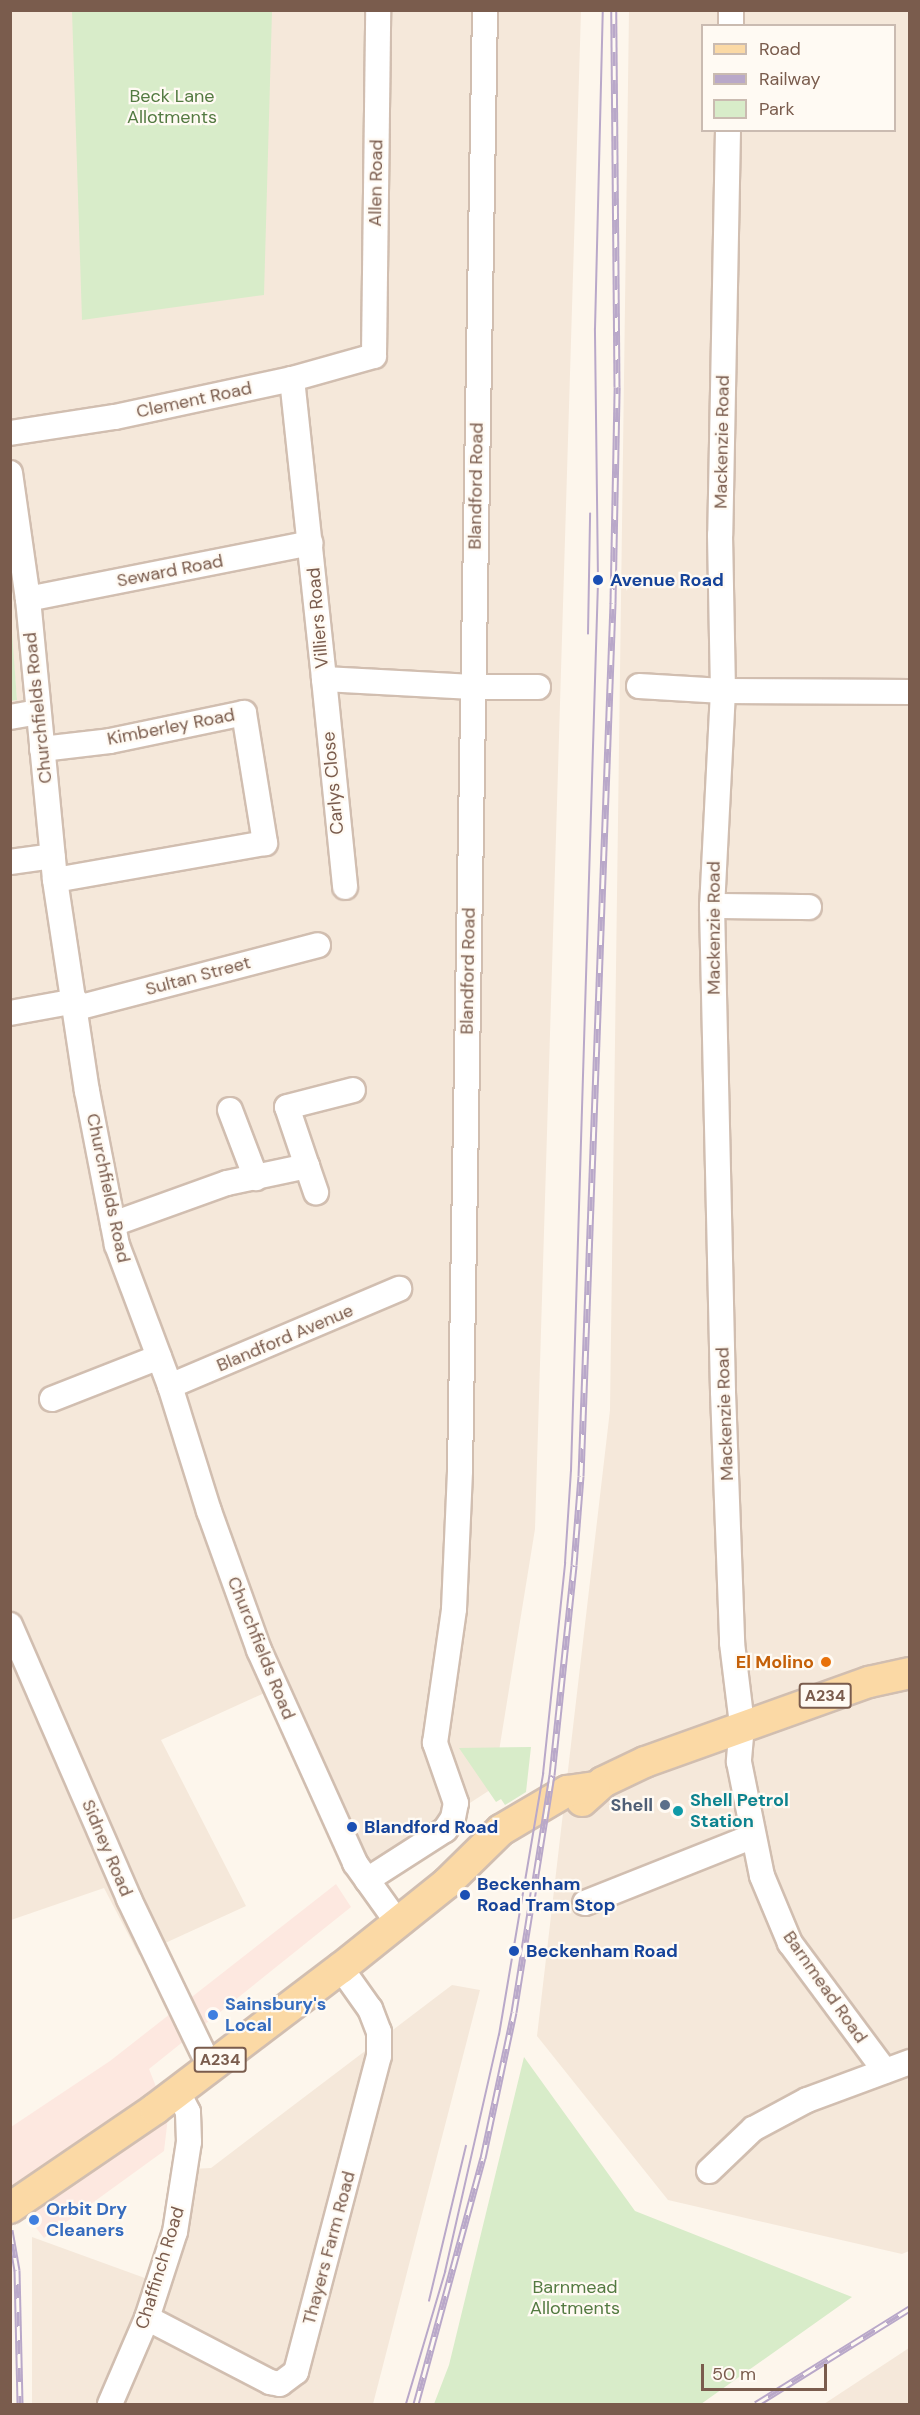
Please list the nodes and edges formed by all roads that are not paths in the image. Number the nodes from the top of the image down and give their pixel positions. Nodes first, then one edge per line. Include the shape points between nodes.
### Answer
1 (378, 10) edge
2 (485, 10) edge
3 (729, 132) edge
4 (374, 357) joint
5 (292, 379) junction
6 (10, 433) edge
7 (10, 473) edge
8 (311, 543) junction
9 (28, 599) junction
10 (324, 679) junction
11 (639, 686) dead end
12 (473, 687) junction
13 (538, 687) dead end
14 (723, 691) junction
15 (909, 692) edge
16 (38, 712) junction
17 (10, 717) edge
18 (42, 749) junction
19 (54, 856) junction
20 (10, 862) edge
21 (55, 880) junction
22 (345, 887) dead end
23 (712, 906) junction
24 (809, 907) dead end
25 (318, 945) dead end
26 (77, 1004) junction
27 (10, 1013) edge
28 (353, 1090) dead end
29 (230, 1110) dead end
30 (307, 1166) junction
31 (256, 1178) junction
32 (316, 1192) dead end
33 (113, 1224) junction
34 (399, 1289) dead end
35 (159, 1357) junction
36 (170, 1386) junction
37 (52, 1399) dead end
38 (10, 1625) edge
39 (909, 1673) edge
40 (742, 1725) junction
41 (753, 1836) junction
42 (367, 1880) junction
43 (585, 1903) dead end
44 (398, 1923) junction
45 (341, 1968) junction
46 (909, 2062) edge
47 (210, 2067) junction
48 (885, 2071) junction
49 (178, 2092) junction
50 (709, 2171) dead end
51 (10, 2208) edge
52 (147, 2318) junction
53 (110, 2404) edge

1 - 4 street, Allen Road
2 - 12 street, Blandford Road
3 - 14 street, Mackenzie Road via 720,535
4 - 5 street, Clement Road
5 - 6 street, Clement Road via 115,417
5 - 8 street, Villiers Road
7 - 9 street, Churchfields Road
8 - 9 street, Seward Road
8 - 10 street, Villiers Road
9 - 16 street, Churchfields Road
10 - 12 street, Villiers Road
10 - 22 street, Carlys Close
11 - 14 street
12 - 13 street, Villiers Road
12 - 42 street, Blandford Road via 457,1572 435,1743 439,1762 456,1795 456,1810 445,1830
14 - 15 street
14 - 23 street, Mackenzie Road
16 - 17 street
16 - 18 street, Churchfields Road
18 - 19 street, Churchfields Road
18 - 21 street, Kimberley Road via 110,741 244,713 265,843
19 - 20 street
19 - 21 street, Churchfields Road
21 - 26 street, Churchfields Road
23 - 24 street
23 - 40 street, Mackenzie Road via 732,1643
25 - 26 street, Sultan Street
26 - 27 street, Sultan Street
26 - 33 street, Churchfields Road via 87,1091
28 - 30 street via 287,1107
29 - 31 street
30 - 31 street
30 - 32 street
31 - 33 street via 227,1183
33 - 35 street, Churchfields Road via 125,1270
34 - 36 street, Blandford Avenue
35 - 36 street, Churchfields Road
35 - 37 street
36 - 42 street, Churchfields Road via 259,1650 346,1844
38 - 47 street, Sidney Road via 129,1899
39 - 40 main road, A234 via 869,1682
40 - 41 street, Barnmead Road via 739,1762
40 - 44 main road, A234 via 645,1762 595,1787 567,1791 501,1830 447,1883
41 - 43 street
41 - 48 street, Barnmead Road via 762,1876 790,1943
42 - 44 street, Churchfields Road
44 - 45 main road, A234
45 - 47 main road, A234
45 - 52 street, Thayers Farm Road via 370,2009 379,2032 379,2056 296,2372 280,2384 270,2382
46 - 48 street
47 - 49 main road, A234
48 - 50 street via 807,2100 753,2130
49 - 51 main road, A234
49 - 52 street, Chaffinch Road via 189,2121 185,2181 175,2232
52 - 53 street, Chaffinch Road

